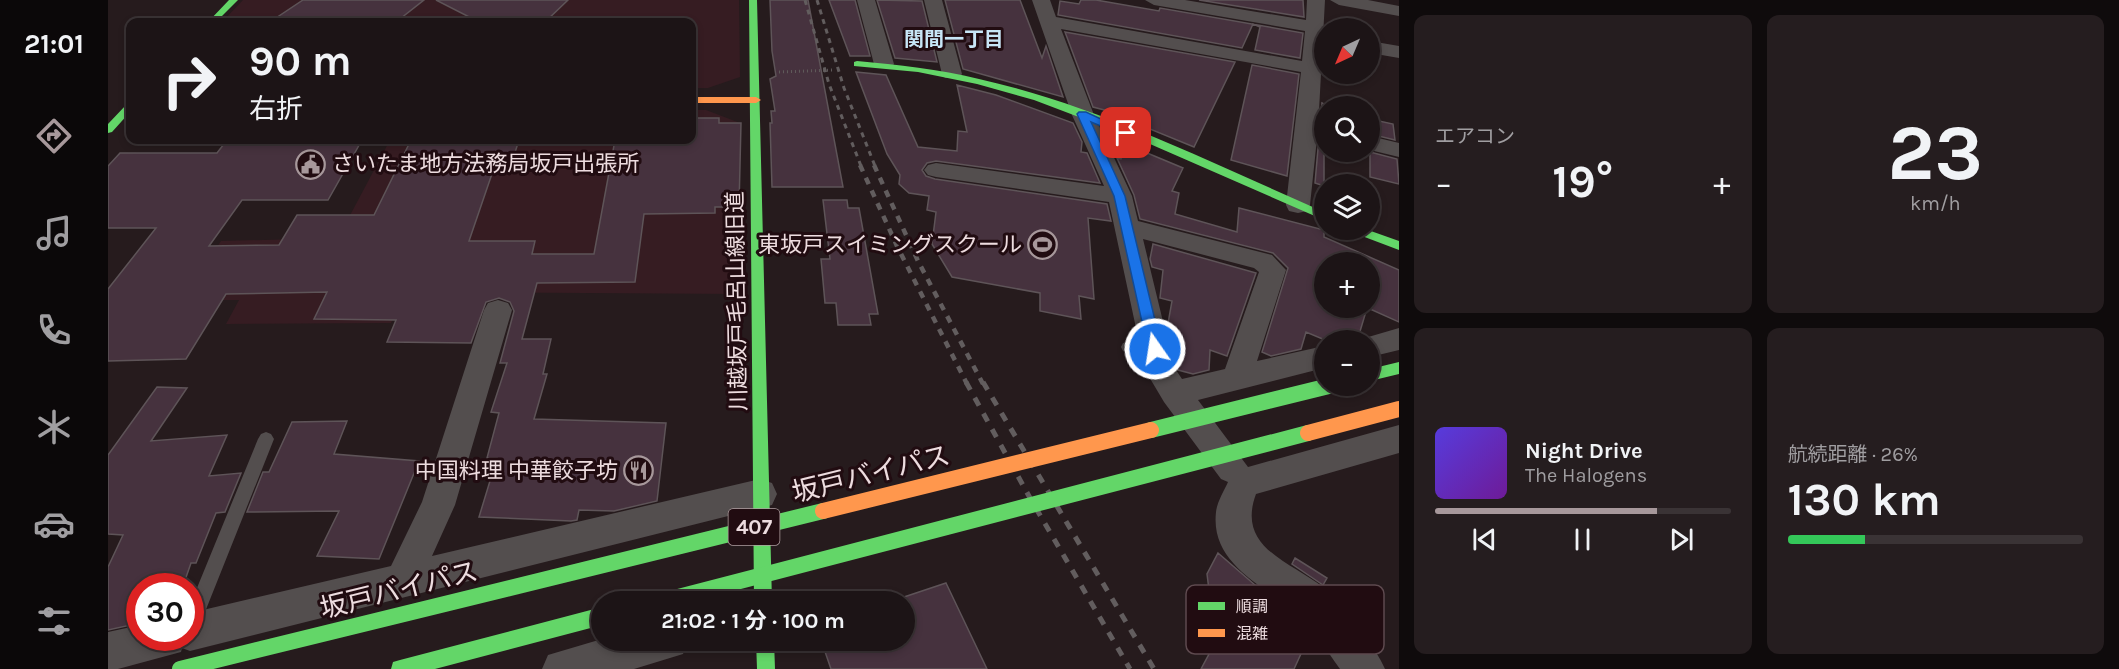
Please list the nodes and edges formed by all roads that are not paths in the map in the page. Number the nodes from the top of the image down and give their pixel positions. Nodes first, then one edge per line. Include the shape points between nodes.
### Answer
1 (234, 0) edge
2 (753, 0) edge
3 (866, 0) edge
4 (933, 0) edge
5 (1154, 0) edge
6 (1317, 0) edge
7 (1339, 0) edge
8 (1178, 2) edge
9 (1399, 10) edge
10 (1045, 11) edge
11 (216, 18) edge
12 (1317, 18) edge
13 (1314, 33) edge
14 (1380, 49) edge
15 (1314, 51) edge
16 (1399, 52) edge
17 (857, 64) dead end
18 (884, 64) junction
19 (1311, 68) junction
20 (952, 74) junction
21 (696, 100) edge
22 (756, 100) junction
23 (1314, 106) edge
24 (126, 111) edge
25 (1083, 114) junction
26 (108, 130) edge
27 (1314, 139) edge
28 (1380, 145) edge
29 (1399, 150) edge
30 (936, 170) dead end
31 (1120, 196) junction
32 (1298, 205) junction
33 (1314, 212) edge
34 (1128, 227) junction
35 (1380, 239) edge
36 (1399, 246) edge
37 (498, 310) dead end
38 (1399, 339) edge
39 (1380, 344) edge
40 (1128, 347) dead end
41 (1155, 349) junction
42 (1314, 360) edge
43 (1399, 368) edge
44 (1380, 373) edge
45 (1236, 379) junction
46 (1314, 390) edge
47 (1175, 393) junction
48 (1399, 409) edge
49 (266, 439) dead end
50 (1399, 439) edge
51 (1244, 483) junction
52 (760, 494) junction
53 (403, 580) junction
54 (1288, 585) edge
55 (701, 591) edge
56 (763, 591) edge
57 (204, 595) edge
58 (591, 619) edge
59 (204, 627) edge
60 (126, 648) edge
61 (628, 651) edge
62 (765, 651) edge
63 (108, 652) edge
64 (1353, 654) edge
65 (180, 669) edge
66 (400, 669) edge
67 (562, 669) edge
68 (766, 669) edge
69 (1365, 669) edge

1 - 11 main road
2 - 22 main road, 川越坂戸毛呂山線旧道
3 - 18 street
4 - 20 street
5 - 8 street
6 - 12 street
7 - 9 street
8 - 13 street
10 - 19 street
10 - 25 street
14 - 16 street
15 - 19 street
17 - 18 main road
18 - 20 main road
19 - 23 street
20 - 25 main road via 1016,90
21 - 22 main road
22 - 52 main road, 川越坂戸毛呂山線旧道
24 - 26 main road
25 - 31 street
25 - 32 main road
27 - 32 street
28 - 29 street
30 - 31 street
31 - 34 street
32 - 33 main road
34 - 41 street
34 - 45 street via 1263,261 1273,270
35 - 36 main road
37 - 53 street via 438,505
38 - 39 street
40 - 41 lane
41 - 47 street via 1160,370
42 - 45 street
43 - 44 main road
45 - 47 street
46 - 65 main road, 坂戸バイパス / 407, bridge
47 - 51 street
48 - 55 main road, 407, bridge
49 - 57 lane
50 - 51 street
51 - 54 street via 1233,511 1236,536 1253,561
52 - 53 street
52 - 56 main road, 川越坂戸毛呂山線旧道
53 - 59 street
58 - 66 main road
60 - 63 street
61 - 67 street
62 - 68 main road
64 - 69 street

